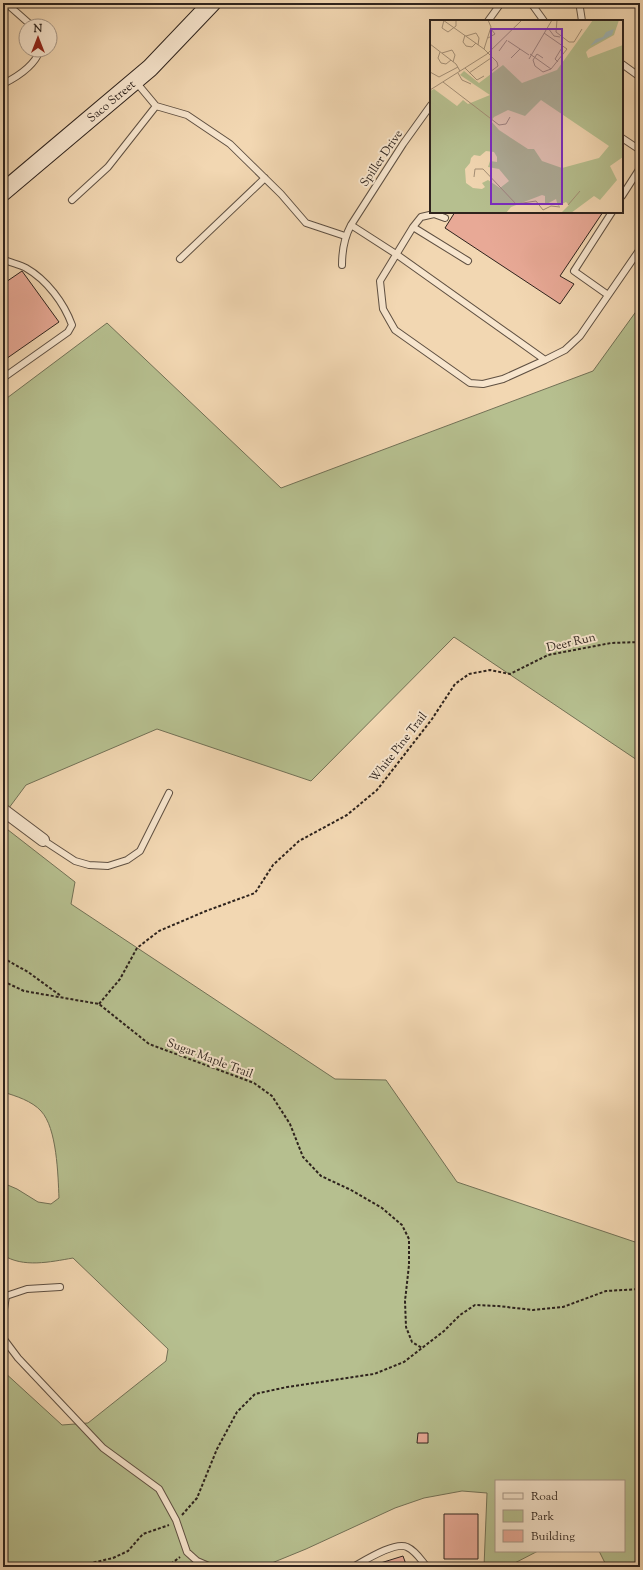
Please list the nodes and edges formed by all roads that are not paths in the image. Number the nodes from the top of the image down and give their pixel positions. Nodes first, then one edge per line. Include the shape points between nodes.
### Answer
1 (6, 3) edge
2 (212, 3) edge
3 (500, 3) edge
4 (531, 3) edge
5 (581, 3) edge
6 (23, 18) edge
7 (489, 20) edge
8 (543, 20) edge
9 (582, 20) edge
10 (36, 58) edge
11 (623, 67) edge
12 (640, 77) edge
13 (135, 81) junction
14 (3, 84) edge
15 (156, 106) junction
16 (430, 106) edge
17 (623, 139) edge
18 (640, 150) edge
19 (640, 168) edge
20 (265, 178) junction
21 (3, 192) edge
22 (623, 194) edge
23 (72, 200) dead end
24 (611, 213) edge
25 (445, 218) dead end
26 (351, 225) junction
27 (413, 228) junction
28 (345, 236) junction
29 (640, 249) edge
30 (396, 254) junction
31 (180, 259) dead end
32 (3, 260) edge
33 (468, 261) dead end
34 (342, 265) dead end
35 (608, 295) junction
36 (545, 360) junction
37 (3, 378) edge
38 (169, 793) dead end
39 (3, 810) edge
40 (43, 840) joint
41 (60, 1287) dead end
42 (4, 1296) edge
43 (3, 1316) edge
44 (3, 1338) edge
45 (211, 1567) edge
46 (353, 1567) edge
47 (427, 1567) edge

1 - 6 lane
2 - 13 main road, Saco Street
3 - 7 lane
4 - 8 lane
5 - 9 lane
10 - 14 lane via 12,80
11 - 12 lane
13 - 15 lane
13 - 21 main road, Saco Street
15 - 20 lane via 186,115 230,144
15 - 23 lane via 108,167
16 - 26 lane, Spiller Drive
17 - 18 lane
19 - 22 lane
20 - 28 lane via 306,223
20 - 31 lane
24 - 35 lane via 574,271
25 - 27 lane via 434,214 421,216
26 - 28 lane, Spiller Drive
26 - 30 lane
27 - 30 lane
27 - 33 lane
28 - 34 lane, Spiller Drive
29 - 35 lane
30 - 36 lane
30 - 36 lane via 380,281 383,309 395,330 470,383 484,384 503,379
32 - 37 lane via 26,268 42,281 68,313 72,325 68,332
35 - 36 lane via 580,336 565,350
38 - 40 lane via 140,851 127,860 108,866 89,865 75,861
39 - 40 street
41 - 42 lane via 27,1289
42 - 43 lane
44 - 45 lane via 18,1358 103,1448 159,1490 176,1520 187,1552 197,1561
46 - 47 lane via 394,1547 406,1546 417,1554

